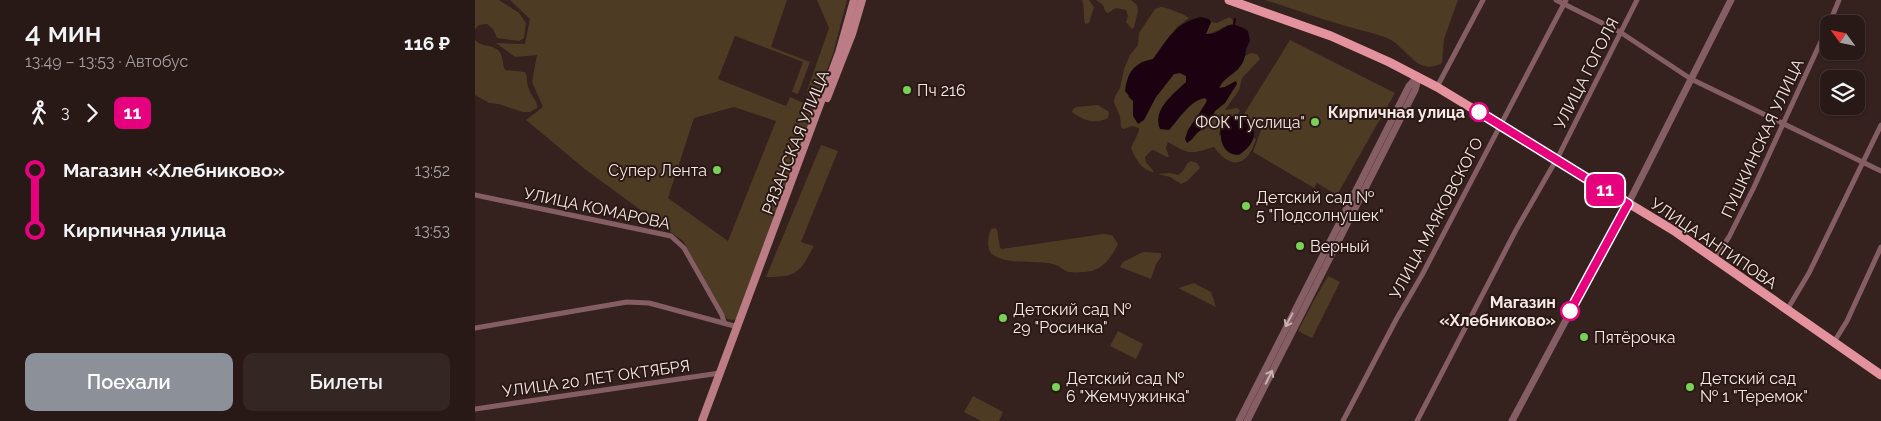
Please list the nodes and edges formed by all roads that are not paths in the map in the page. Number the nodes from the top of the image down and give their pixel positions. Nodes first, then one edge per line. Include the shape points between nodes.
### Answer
1 (854, 0) edge
2 (862, 0) edge
3 (1229, 0) edge
4 (1483, 0) edge
5 (1556, 0) edge
6 (1637, 0) edge
7 (1731, 0) edge
8 (1839, 0) edge
9 (1565, 1) edge
10 (1833, 15) edge
11 (1620, 32) junction
12 (1820, 44) edge
13 (1418, 76) junction
14 (1691, 79) junction
15 (1437, 87) junction
16 (1783, 124) junction
17 (1500, 125) junction
18 (1881, 125) edge
19 (1557, 160) junction
20 (1864, 163) junction
21 (1881, 171) edge
22 (475, 195) edge
23 (1628, 204) junction
24 (1881, 247) edge
25 (1714, 259) junction
26 (750, 292) junction
27 (1787, 310) junction
28 (724, 322) junction
29 (738, 327) junction
30 (475, 328) edge
31 (1834, 342) junction
32 (721, 373) junction
33 (1881, 375) edge
34 (475, 409) edge
35 (702, 421) edge
36 (1239, 421) edge
37 (1247, 421) edge
38 (1343, 421) edge
39 (1417, 421) edge
40 (1513, 421) edge

1 - 26 main road, РЯЗАНСКАЯ УЛИЦА via 839,53
2 - 26 main road, РЯЗАНСКАЯ УЛИЦА via 847,49
3 - 13 main road, УЛИЦА АНТИПОВА via 1331,36
4 - 15 street
5 - 9 street
6 - 11 street, УЛИЦА ГОГОЛЯ
7 - 14 street
8 - 10 street, ПУШКИНСКАЯ УЛИЦА
9 - 11 street
9 - 17 street, УЛИЦА МАЯКОВСКОГО
11 - 14 street
11 - 19 street, УЛИЦА ГОГОЛЯ
12 - 16 street, ПУШКИНСКАЯ УЛИЦА
13 - 15 main road, УЛИЦА АНТИПОВА
13 -> 36 street via 1409,86
37 -> 13 street via 1415,90
14 - 16 street
14 - 23 street
15 - 17 main road, УЛИЦА АНТИПОВА
16 - 20 street
16 - 25 street, ПУШКИНСКАЯ УЛИЦА via 1746,204
17 - 19 main road, УЛИЦА АНТИПОВА
17 - 38 street, УЛИЦА МАЯКОВСКОГО
18 - 20 street
19 - 23 main road, УЛИЦА АНТИПОВА
19 - 39 street, УЛИЦА ГОГОЛЯ via 1516,230
20 - 21 street
20 - 27 street
22 - 28 street, УЛИЦА КОМАРОВА via 671,236 684,248
23 - 25 main road, УЛИЦА АНТИПОВА
23 - 40 street
24 - 31 street
25 - 27 main road, УЛИЦА АНТИПОВА
26 - 29 main road, РЯЗАНСКАЯ УЛИЦА
27 - 31 main road, УЛИЦА АНТИПОВА
28 - 29 street
28 - 30 street via 627,302
29 - 32 main road, РЯЗАНСКАЯ УЛИЦА
31 - 33 main road, УЛИЦА АНТИПОВА
32 - 34 street, УЛИЦА 20 ЛЕТ ОКТЯБРЯ
32 - 35 main road, РЯЗАНСКАЯ УЛИЦА

